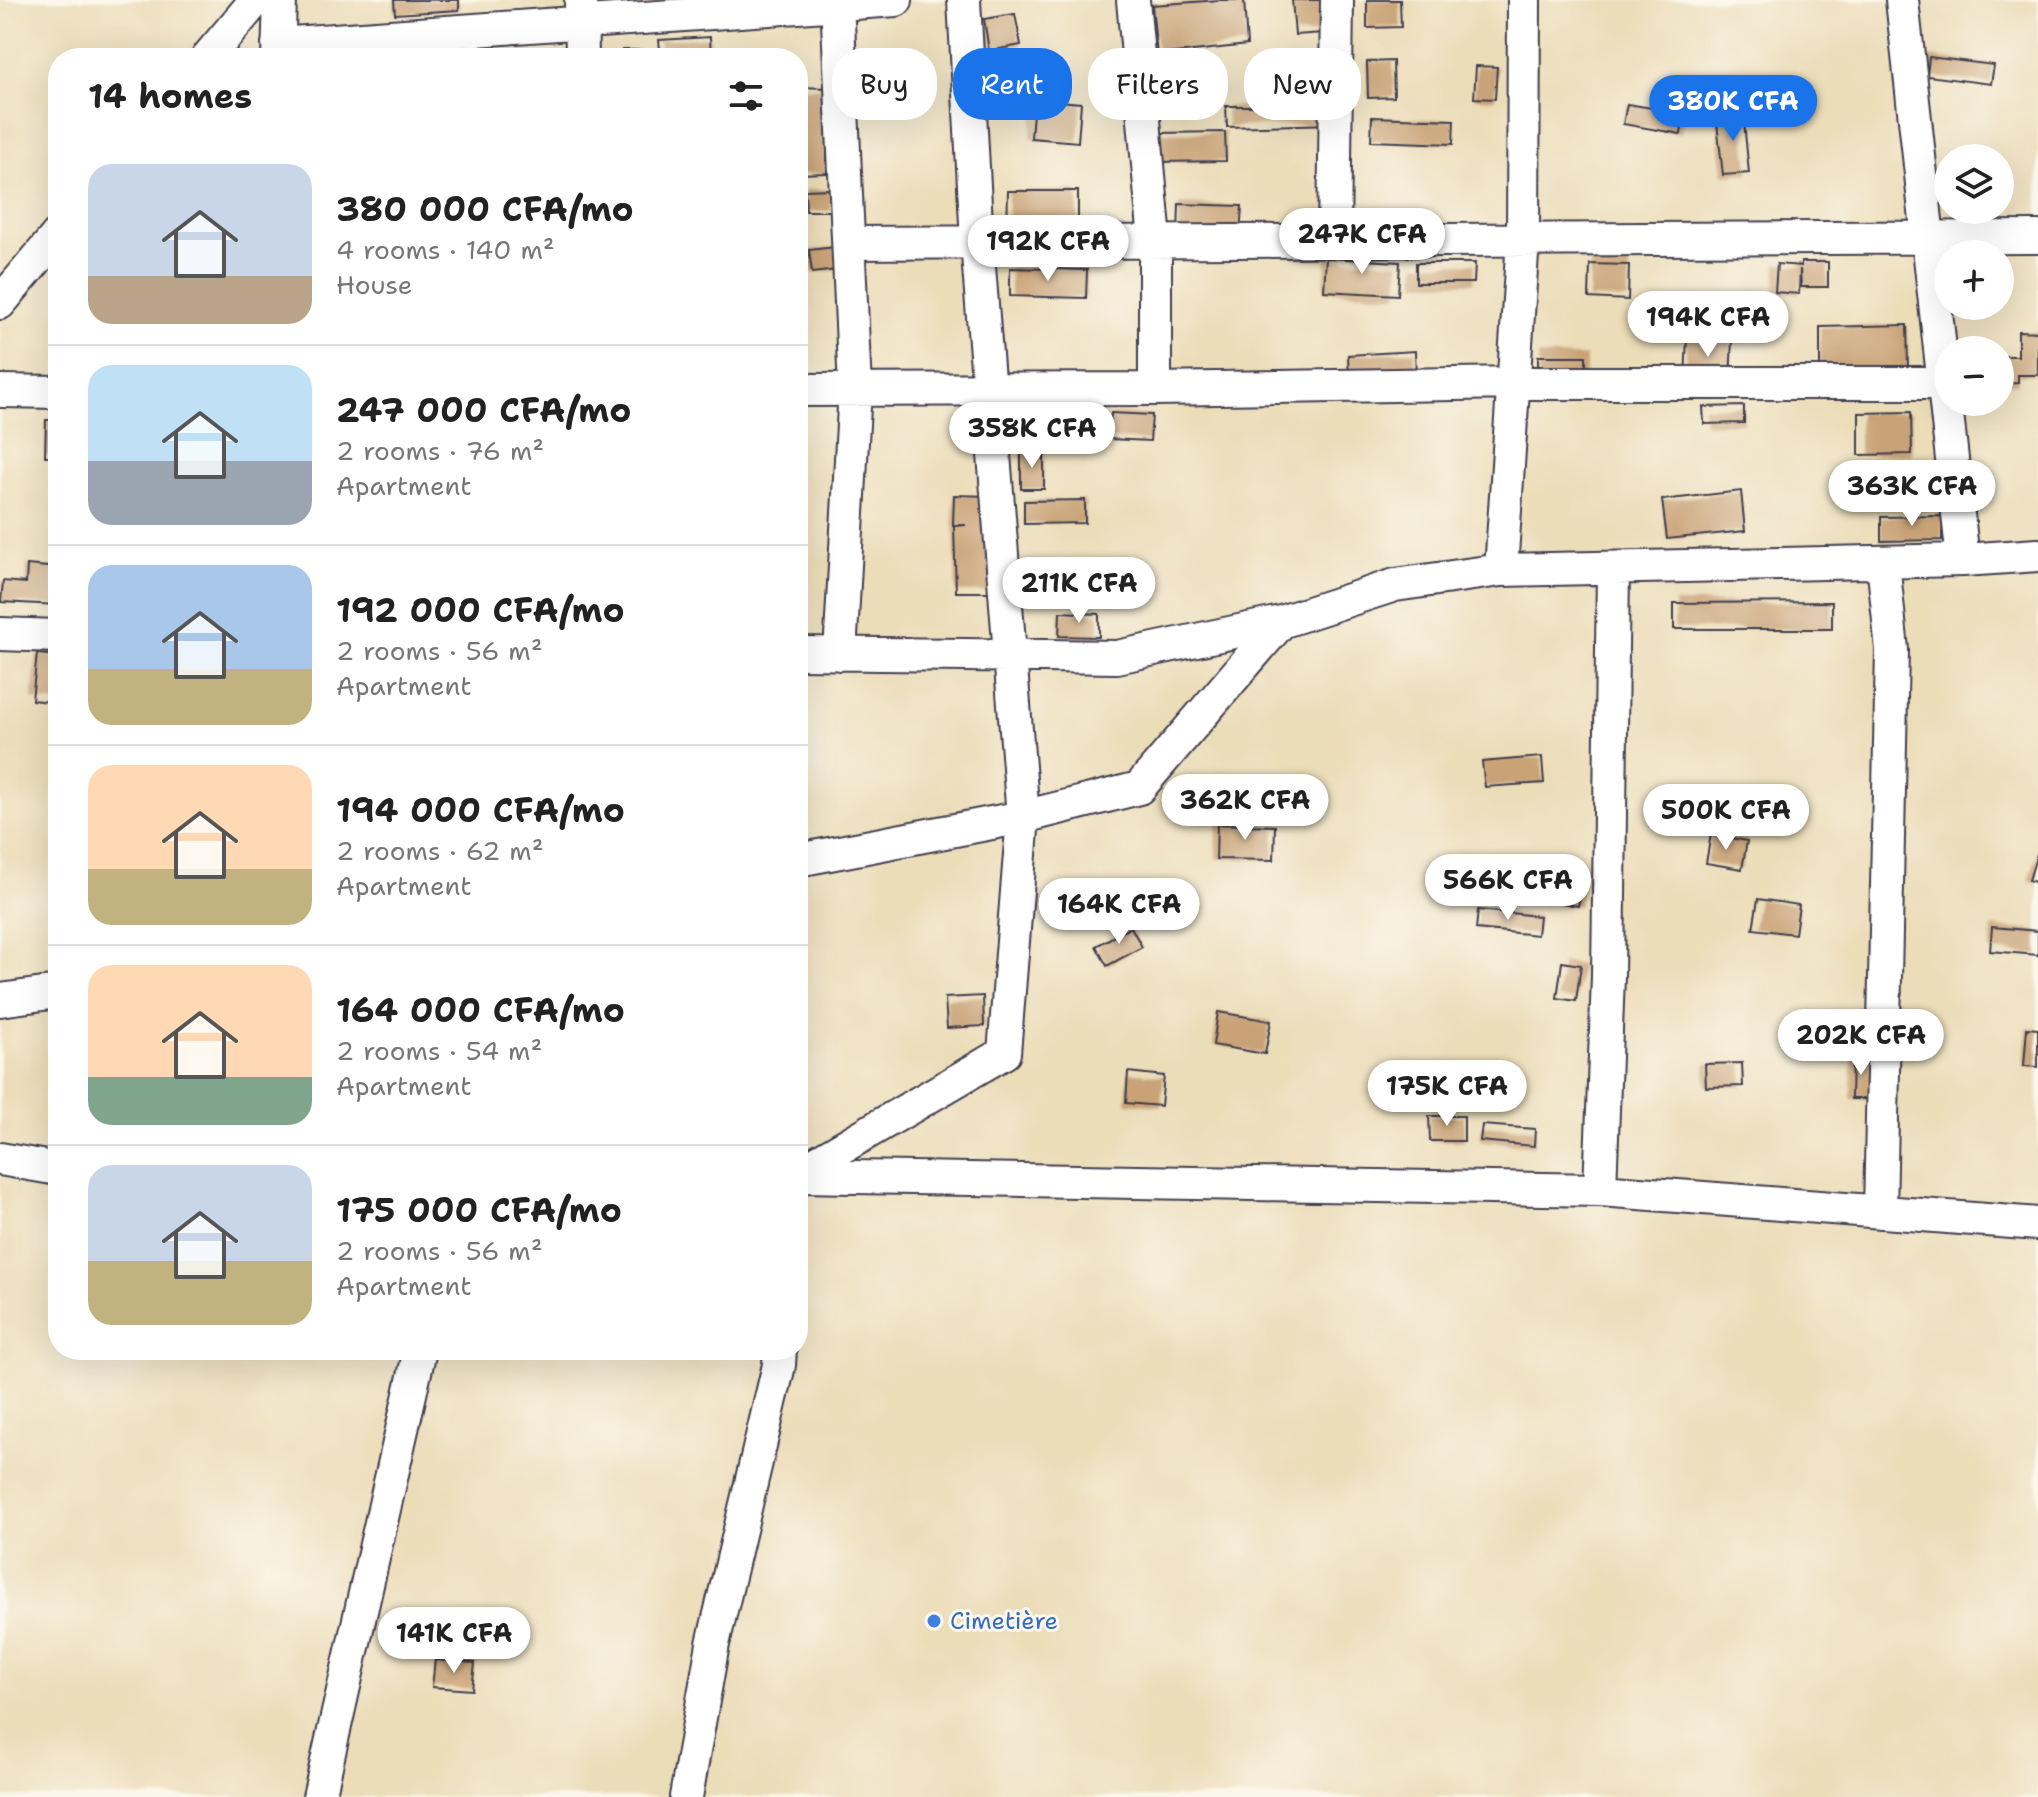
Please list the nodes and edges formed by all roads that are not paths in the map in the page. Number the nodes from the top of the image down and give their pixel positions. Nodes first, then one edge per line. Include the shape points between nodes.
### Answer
1 (256, 0) edge
2 (280, 0) edge
3 (896, 0) edge
4 (964, 0) edge
5 (1133, 0) edge
6 (1337, 0) edge
7 (1524, 0) edge
8 (1902, 0) edge
9 (837, 2) edge
10 (581, 11) edge
11 (215, 48) edge
12 (278, 48) edge
13 (301, 48) edge
14 (582, 48) edge
15 (1929, 237) junction
16 (2038, 237) edge
17 (1523, 239) junction
18 (1334, 240) junction
19 (1155, 241) junction
20 (977, 242) junction
21 (849, 243) junction
22 (48, 246) edge
23 (0, 303) edge
24 (1939, 336) edge
25 (1514, 383) junction
26 (1934, 383) edge
27 (855, 389) junction
28 (989, 389) junction
29 (1155, 389) junction
30 (808, 390) edge
31 (0, 391) edge
32 (48, 392) edge
33 (1948, 416) edge
34 (2038, 555) edge
35 (1963, 560) junction
36 (1883, 562) junction
37 (1613, 568) junction
38 (1501, 570) junction
39 (1281, 622) junction
40 (0, 634) edge
41 (48, 636) edge
42 (808, 653) edge
43 (840, 654) junction
44 (1010, 655) junction
45 (1023, 817) junction
46 (808, 858) edge
47 (48, 993) edge
48 (0, 1000) edge
49 (0, 1159) edge
50 (48, 1167) edge
51 (808, 1169) edge
52 (808, 1175) edge
53 (1600, 1190) junction
54 (1880, 1212) junction
55 (2038, 1224) edge
56 (418, 1360) edge
57 (779, 1360) edge
58 (319, 1797) edge
59 (686, 1797) edge

1 - 11 street
2 - 12 street
3 - 9 street
4 - 20 street
5 - 19 street
6 - 18 street
7 - 17 street
8 - 15 street
9 - 10 street
9 - 21 street
10 - 13 street
10 - 14 street
15 - 16 street
15 - 17 street
15 - 24 street
17 - 18 street
17 - 25 street
18 - 19 street
19 - 20 street
19 - 29 street
20 - 21 street
20 - 28 street
21 - 27 street
22 - 23 street
25 - 26 street
25 - 29 street
25 - 38 street
27 - 28 street
27 - 30 street
27 - 43 street
28 - 29 street
28 - 44 street
31 - 32 street
33 - 35 street
34 - 35 street
35 - 36 street
36 - 37 street
36 - 54 street via 1892,650
37 - 38 street
37 - 53 street
38 - 39 street via 1395,585
39 - 44 street via 1117,657
39 - 45 street via 1139,788
40 - 41 street
42 - 43 street
43 - 44 street
44 - 45 street
45 - 46 street
45 - 51 street via 1004,1053
47 - 48 street
49 - 50 street
52 - 53 street
53 - 54 street
54 - 55 street
56 - 58 street
57 - 59 street via 713,1644

